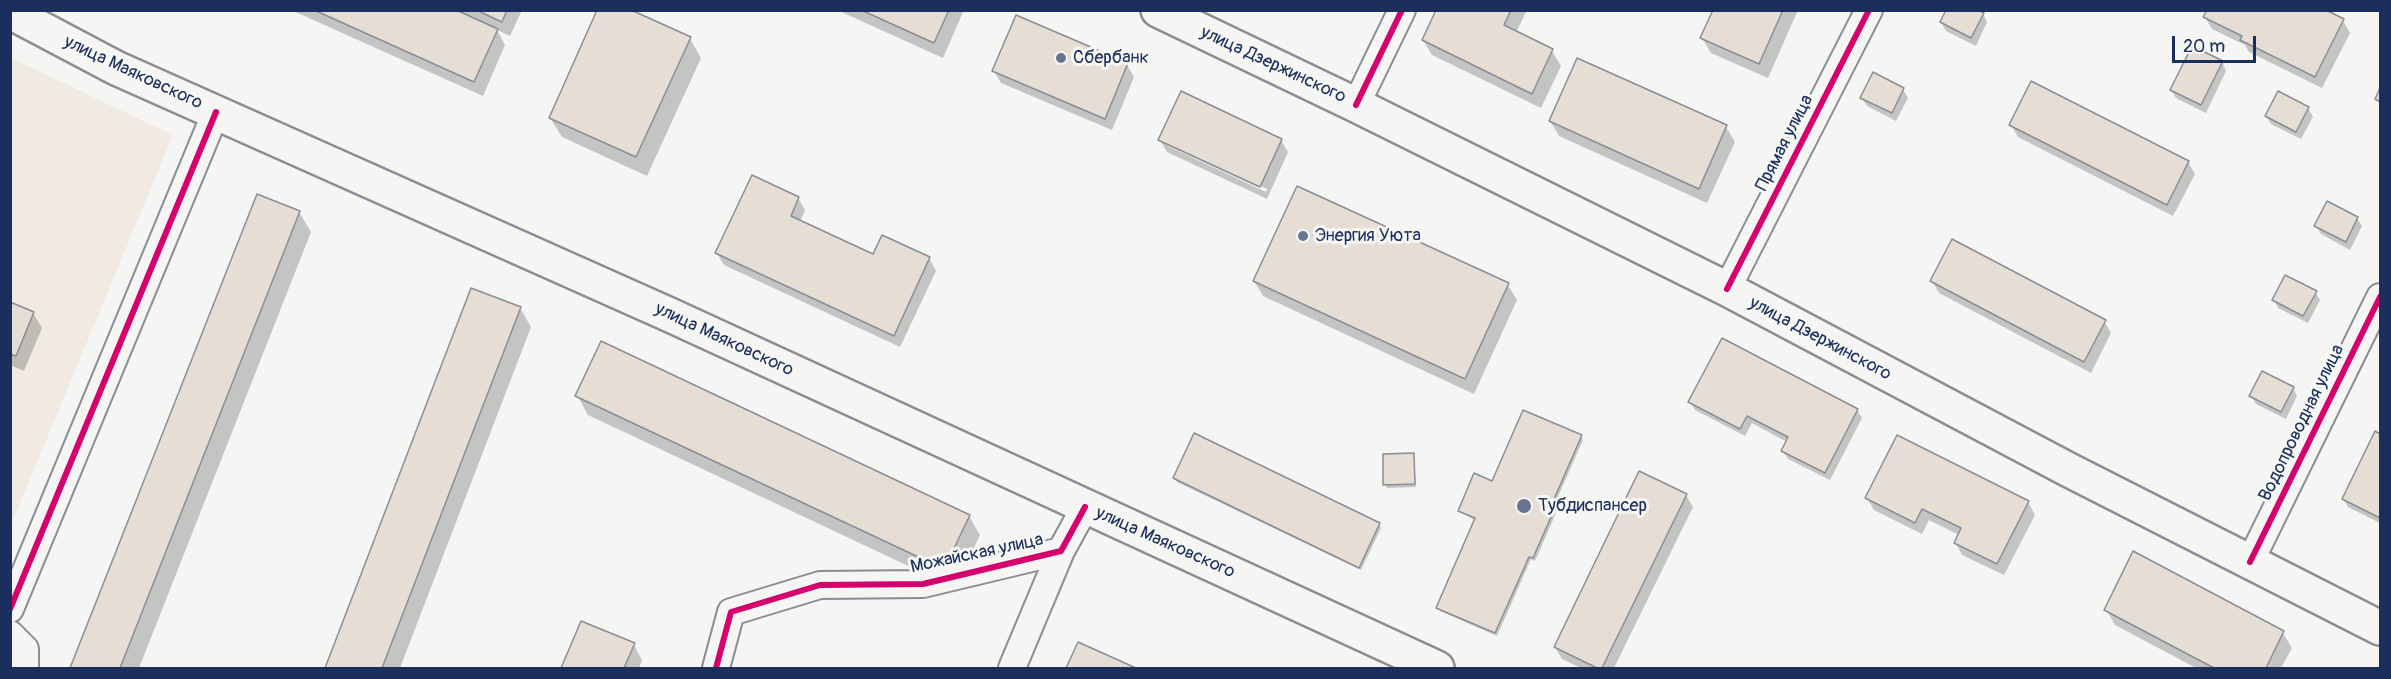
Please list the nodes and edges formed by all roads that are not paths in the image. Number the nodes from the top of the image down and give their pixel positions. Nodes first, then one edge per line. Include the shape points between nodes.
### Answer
1 (1158, 10) edge
2 (1402, 10) edge
3 (1869, 10) edge
4 (10, 12) edge
5 (1356, 105) junction
6 (216, 112) junction
7 (1727, 289) junction
8 (2380, 297) edge
9 (1085, 507) junction
10 (1061, 551) junction
11 (2250, 561) junction
12 (10, 609) edge
13 (2380, 628) edge
14 (10, 634) edge
15 (25, 669) edge
16 (716, 669) edge
17 (1012, 669) edge
18 (1437, 669) edge

1 - 5 main road, улица Дзержинского
2 - 5 street
3 - 7 street, Прямая улица
4 - 6 main road, улица Маяковского via 116,68
5 - 7 main road, улица Дзержинского
6 - 9 main road, улица Маяковского via 670,315
6 - 12 street
7 - 11 main road, улица Дзержинского
8 - 11 street, Водопроводная улица
9 - 10 street, Можайская улица
9 - 18 main road, улица Маяковского
10 - 16 street, Можайская улица via 923,584 820,585 731,612
10 - 17 street
11 - 13 main road, улица Дзержинского
14 - 15 street via 25,649

